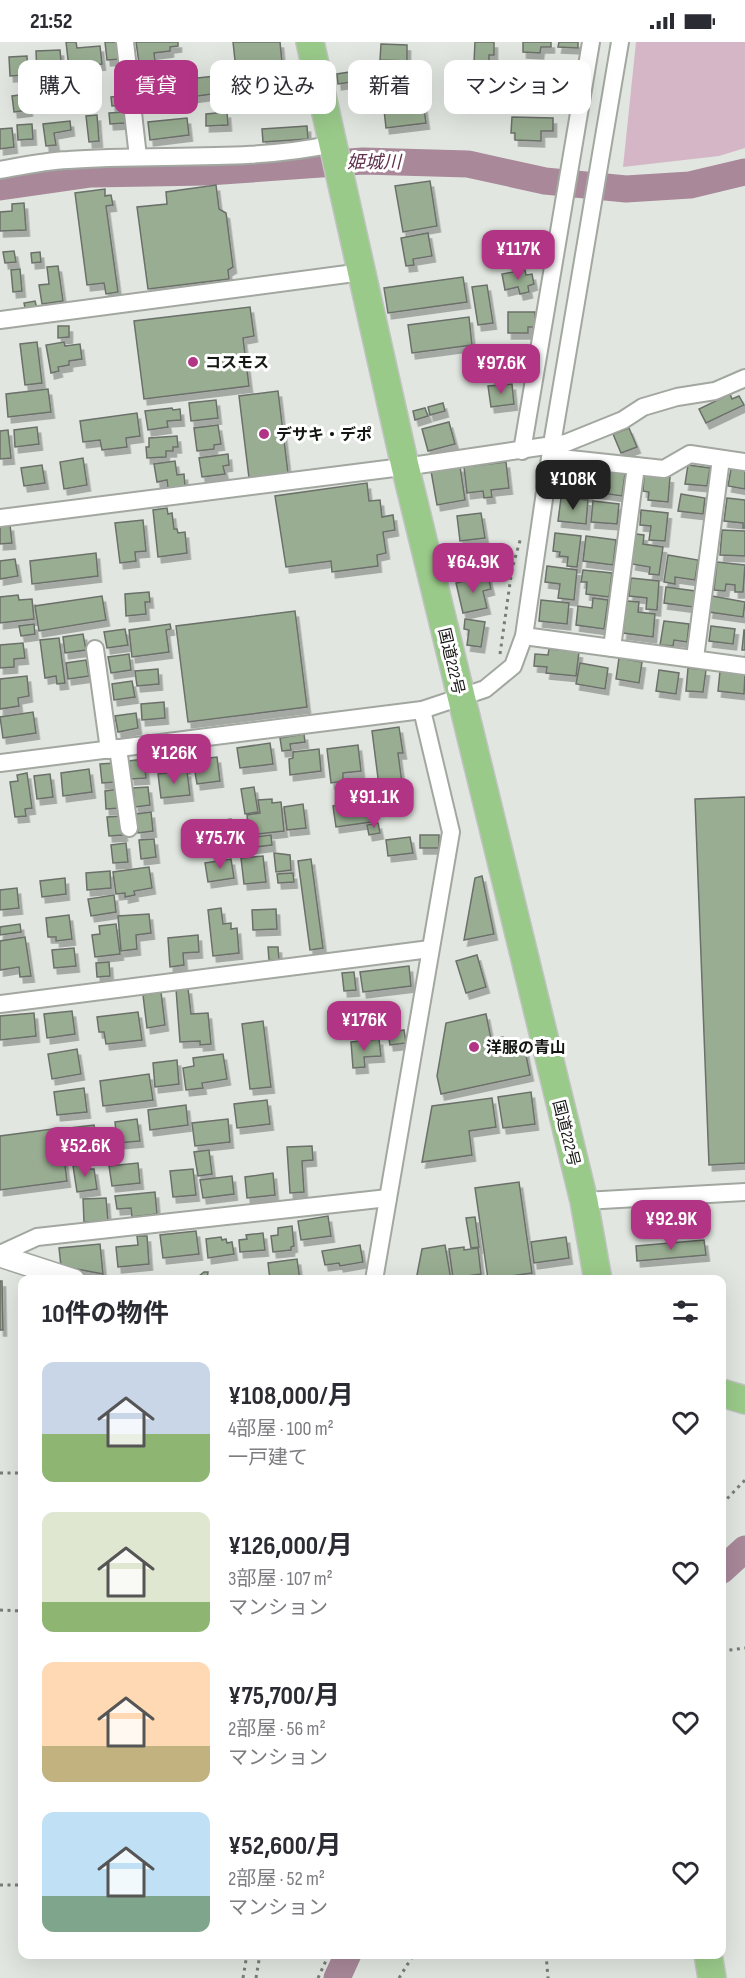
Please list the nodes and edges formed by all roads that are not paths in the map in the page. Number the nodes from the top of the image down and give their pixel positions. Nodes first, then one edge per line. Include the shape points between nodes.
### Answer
1 (125, 42) edge
2 (310, 42) edge
3 (591, 42) edge
4 (620, 42) edge
5 (333, 144) junction
6 (138, 157) junction
7 (0, 170) edge
8 (362, 272) junction
9 (0, 320) edge
10 (745, 378) edge
11 (522, 451) junction
12 (551, 451) junction
13 (721, 459) junction
14 (745, 462) edge
15 (405, 466) junction
16 (636, 466) junction
17 (0, 518) edge
18 (524, 636) junction
19 (612, 648) junction
20 (95, 649) dead end
21 (695, 658) junction
22 (745, 666) edge
23 (460, 698) junction
24 (422, 710) junction
25 (113, 749) junction
26 (0, 763) edge
27 (129, 828) dead end
28 (430, 949) junction
29 (0, 1004) edge
30 (745, 1192) edge
31 (388, 1198) junction
32 (584, 1201) junction
33 (0, 1255) edge
34 (59, 1275) edge
35 (375, 1275) edge
36 (597, 1275) edge
37 (726, 1394) edge
38 (745, 1400) edge
39 (709, 1959) edge
40 (712, 1978) edge

1 - 6 street
2 - 5 highway, 国道222号
3 - 11 street
4 - 12 street
5 - 6 street via 294,151
5 - 8 highway, 国道222号
6 - 7 street via 67,160
8 - 9 street
8 - 15 highway, 国道222号
10 - 12 street via 715,391 643,407 623,420
11 - 12 street
11 - 15 street
12 - 16 street
12 - 18 street
13 - 14 street
13 - 16 street via 690,454 664,469
13 - 21 street
15 - 17 street
15 - 23 highway, 国道222号
16 - 19 street
18 - 19 street
18 - 23 street via 513,666 485,689
19 - 21 street
20 - 25 street
21 - 22 street
23 - 24 street
23 - 32 highway, 国道222号
24 - 25 street
24 - 28 street via 450,832
25 - 26 street
25 - 27 street
28 - 29 street
28 - 31 street
30 - 32 street
31 - 33 street via 37,1237
31 - 35 street
32 - 36 highway, 国道222号
33 - 34 street
37 - 38 highway
39 - 40 highway

